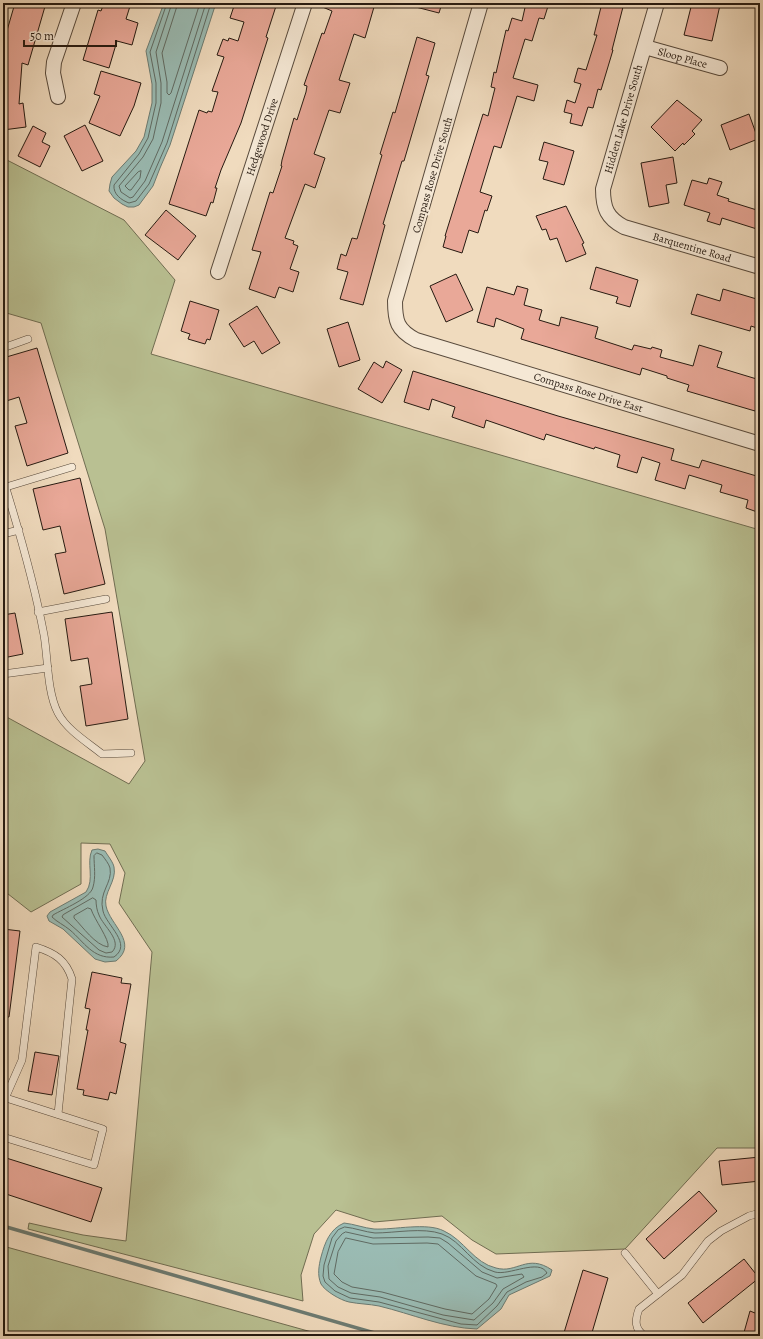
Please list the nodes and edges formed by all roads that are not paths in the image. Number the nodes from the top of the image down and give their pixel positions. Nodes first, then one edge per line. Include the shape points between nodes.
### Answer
1 (74, 3) edge
2 (305, 3) edge
3 (481, 3) edge
4 (657, 3) edge
5 (645, 47) junction
6 (720, 68) dead end
7 (58, 97) dead end
8 (624, 227) joint
9 (760, 267) edge
10 (218, 272) dead end
11 (28, 339) dead end
12 (416, 340) joint
13 (3, 348) edge
14 (760, 444) edge
15 (72, 467) dead end
16 (3, 479) edge
17 (6, 487) junction
18 (18, 530) junction
19 (3, 534) edge
20 (106, 599) dead end
21 (38, 612) junction
22 (48, 668) junction
23 (3, 674) edge
24 (131, 753) dead end
25 (4, 1100) edge
26 (58, 1114) junction
27 (3, 1137) edge
28 (760, 1213) edge
29 (625, 1253) dead end
30 (658, 1294) junction
31 (645, 1336) edge

1 - 7 street via 52,72
2 - 10 street, Hedgewood Drive
3 - 12 street, Compass Rose Drive South via 395,301 398,325 405,334
4 - 5 street, Hidden Lake Drive South
5 - 6 street, Sloop Place
5 - 8 street, Hidden Lake Drive South via 603,189 603,203 607,215
8 - 9 street, Barquentine Road
11 - 13 lane
12 - 14 street, Compass Rose Drive East
15 - 17 lane
16 - 17 lane
17 - 18 lane
18 - 19 lane
18 - 21 lane
20 - 21 lane
21 - 22 lane
22 - 23 lane
22 - 24 lane via 57,712 67,726 102,754
25 - 26 lane
25 - 26 lane via 22,1060 36,947 50,951 68,966 72,979
26 - 27 lane via 103,1129 94,1165
28 - 30 lane via 748,1216 708,1241 682,1275
29 - 30 lane
30 - 31 lane via 639,1309 636,1317 636,1326

